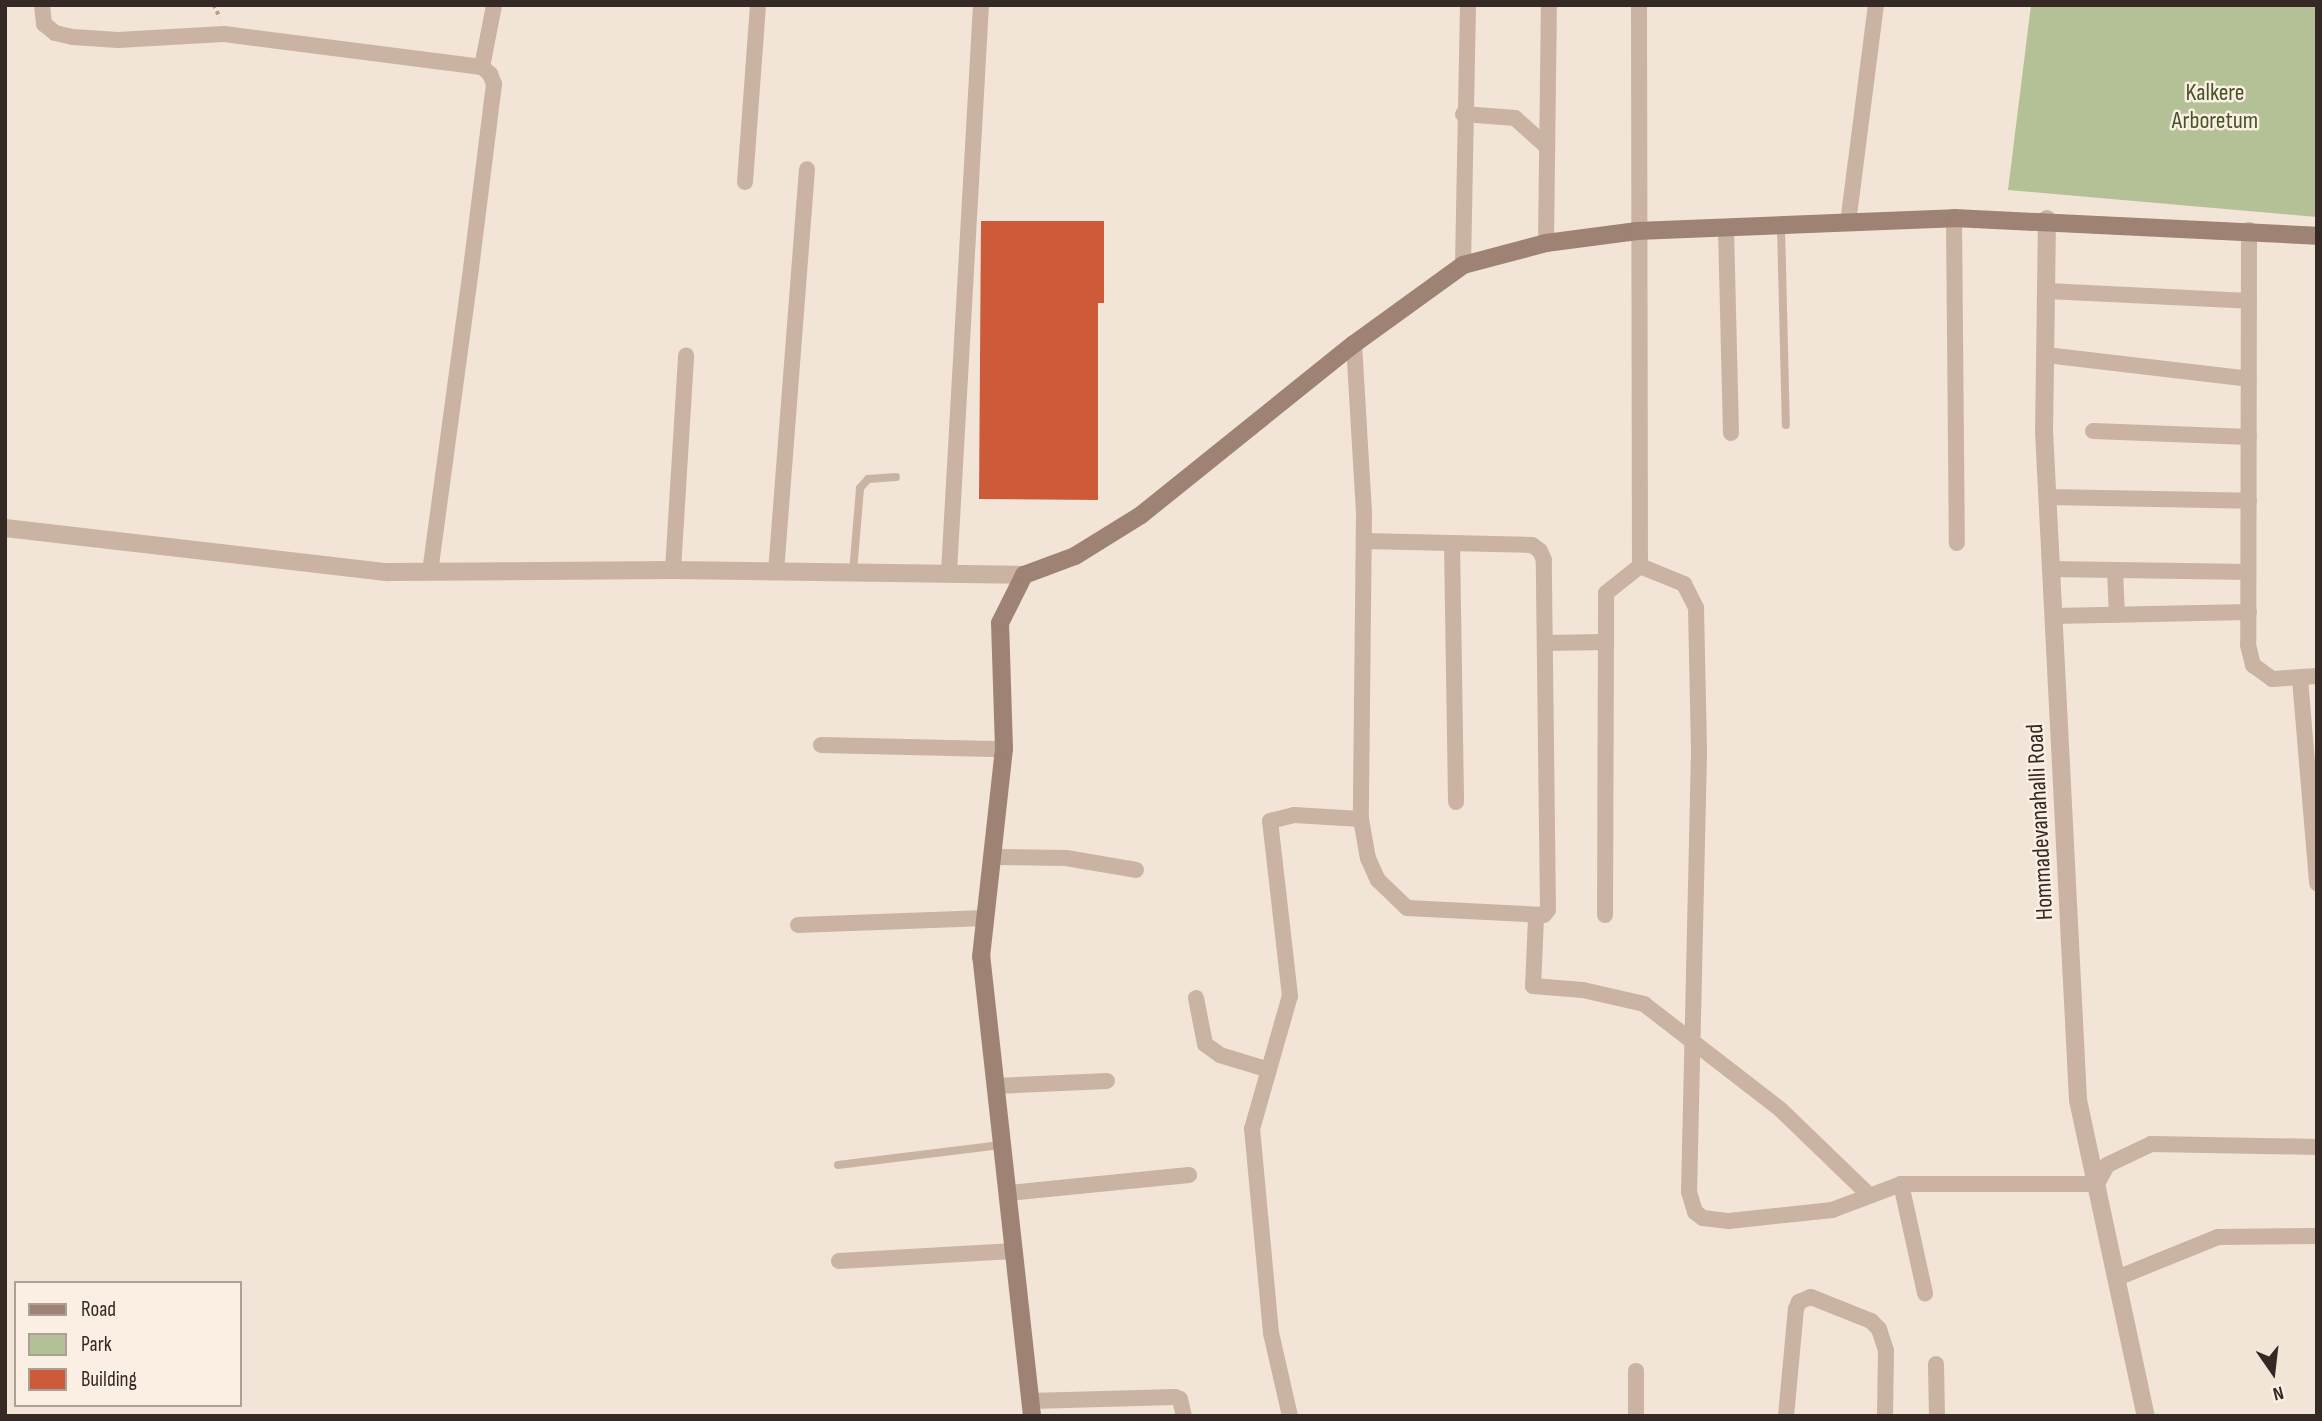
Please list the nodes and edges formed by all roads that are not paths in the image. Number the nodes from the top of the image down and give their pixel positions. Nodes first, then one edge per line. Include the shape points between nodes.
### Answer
1 (42, 5) edge
2 (494, 5) edge
3 (758, 5) edge
4 (981, 5) edge
5 (1468, 5) edge
6 (1549, 5) edge
7 (1639, 5) edge
8 (1876, 5) edge
9 (482, 67) junction
10 (1463, 114) junction
11 (1546, 146) junction
12 (807, 169) dead end
13 (745, 182) dead end
14 (1954, 218) junction
15 (2047, 219) junction
16 (1848, 223) junction
17 (1782, 226) junction
18 (1726, 229) junction
19 (2249, 230) junction
20 (1637, 231) junction
21 (2317, 236) edge
22 (1546, 243) junction
23 (1463, 265) junction
24 (2047, 291) junction
25 (2249, 301) junction
26 (1354, 344) junction
27 (686, 355) dead end
28 (2046, 355) junction
29 (2249, 379) junction
30 (1786, 425) dead end
31 (2093, 431) dead end
32 (1731, 433) dead end
33 (2249, 437) junction
34 (896, 477) dead end
35 (2048, 497) junction
36 (2249, 501) junction
37 (5, 528) edge
38 (1365, 541) junction
39 (1452, 544) junction
40 (1957, 544) dead end
41 (1640, 566) junction
42 (2051, 569) junction
43 (673, 570) junction
44 (2115, 570) junction
45 (430, 572) junction
46 (776, 572) junction
47 (853, 572) junction
48 (949, 572) junction
49 (2248, 572) junction
50 (1024, 575) junction
51 (2249, 612) junction
52 (2117, 615) junction
53 (2054, 616) junction
54 (1606, 642) junction
55 (1545, 643) junction
56 (2317, 676) edge
57 (2300, 679) junction
58 (821, 745) dead end
59 (1004, 749) junction
60 (1456, 802) dead end
61 (1362, 819) junction
62 (992, 857) junction
63 (1136, 870) dead end
64 (2317, 883) edge
65 (1605, 915) dead end
66 (986, 918) junction
67 (1536, 918) junction
68 (797, 925) dead end
69 (1196, 998) dead end
70 (1692, 1038) junction
71 (1269, 1070) junction
72 (1107, 1082) dead end
73 (996, 1086) junction
74 (1003, 1145) junction
75 (2317, 1147) edge
76 (838, 1165) dead end
77 (1189, 1175) dead end
78 (1901, 1184) junction
79 (2097, 1184) junction
80 (1008, 1194) junction
81 (1869, 1195) junction
82 (2317, 1236) edge
83 (1014, 1251) junction
84 (839, 1261) dead end
85 (2117, 1278) junction
86 (1925, 1293) dead end
87 (1936, 1364) dead end
88 (1636, 1371) dead end
89 (1118, 1408) edge
90 (1031, 1409) edge
91 (1184, 1416) edge
92 (1290, 1416) edge
93 (1636, 1416) edge
94 (1786, 1416) edge
95 (1885, 1416) edge
96 (1937, 1416) edge
97 (2146, 1416) edge

1 - 9 street via 44,24 82,39 224,34
2 - 9 street
3 - 13 street
4 - 48 street
5 - 10 street
6 - 11 street
7 - 20 street
8 - 16 street
9 - 45 street via 494,84
10 - 11 street via 1515,118
10 - 23 street
11 - 22 street
12 - 46 street
14 - 15 main road
14 - 16 main road
14 - 40 street
15 - 19 main road
15 - 24 street, Hommadevanahalli Road
16 - 17 main road
17 - 18 main road
17 - 30 lane
18 - 20 main road
18 - 32 street
19 - 21 main road
19 - 25 street
20 - 22 main road
20 - 41 street
22 - 23 main road
23 - 26 main road
24 - 25 street
24 - 28 street, Hommadevanahalli Road
25 - 29 street
26 - 38 street
26 - 50 main road via 1141,515 1075,556
27 - 43 street
28 - 29 street
28 - 35 street, Hommadevanahalli Road
29 - 33 street
31 - 33 street
33 - 36 street
34 - 47 lane via 868,479 860,488
35 - 36 street
35 - 42 street, Hommadevanahalli Road
36 - 49 street
37 - 45 street via 387,572
38 - 39 street
38 - 61 street
39 - 55 street via 1532,545 1540,551 1545,560
39 - 60 street
41 - 54 street via 1606,593
41 - 70 street via 1684,584 1696,608 1699,753
42 - 44 street
42 - 53 street, Hommadevanahalli Road
43 - 45 street
43 - 46 street
44 - 49 street
44 - 52 street
46 - 47 street
47 - 48 street
48 - 50 street
49 - 51 street
50 - 59 main road via 1000,623
51 - 52 street
51 - 57 street via 2253,665 2272,679
52 - 53 street
53 - 79 street, Hommadevanahalli Road via 2078,1100
54 - 55 street
54 - 65 street
55 - 67 street via 1548,910
56 - 57 street
57 - 64 street
58 - 59 street
59 - 62 main road
61 - 67 street via 1368,858 1378,880 1406,908
61 - 71 street via 1294,815 1270,821 1290,996
62 - 63 street via 1066,858
62 - 66 main road
66 - 68 street
66 - 73 main road via 981,957
67 - 70 street via 1533,986 1583,990 1644,1004
69 - 71 street via 1205,1044 1220,1055
70 - 81 street via 1781,1110
70 - 81 street via 1689,1192 1695,1212 1703,1218 1729,1221 1832,1210
71 - 92 street via 1252,1129 1271,1333
72 - 73 street
73 - 74 main road
74 - 76 lane
74 - 80 main road
75 - 79 street via 2151,1144 2107,1165
77 - 80 street
78 - 79 street
78 - 81 street
78 - 86 street
79 - 85 street, Hommadevanahalli Road
80 - 83 main road
82 - 85 street via 2218,1237
83 - 84 street
83 - 90 main road
85 - 97 street, Hommadevanahalli Road
87 - 96 street
88 - 93 street
89 - 90 street
89 - 91 street via 1175,1397 1180,1399
94 - 95 street via 1796,1309 1799,1302 1811,1297 1871,1321 1879,1329 1886,1352

